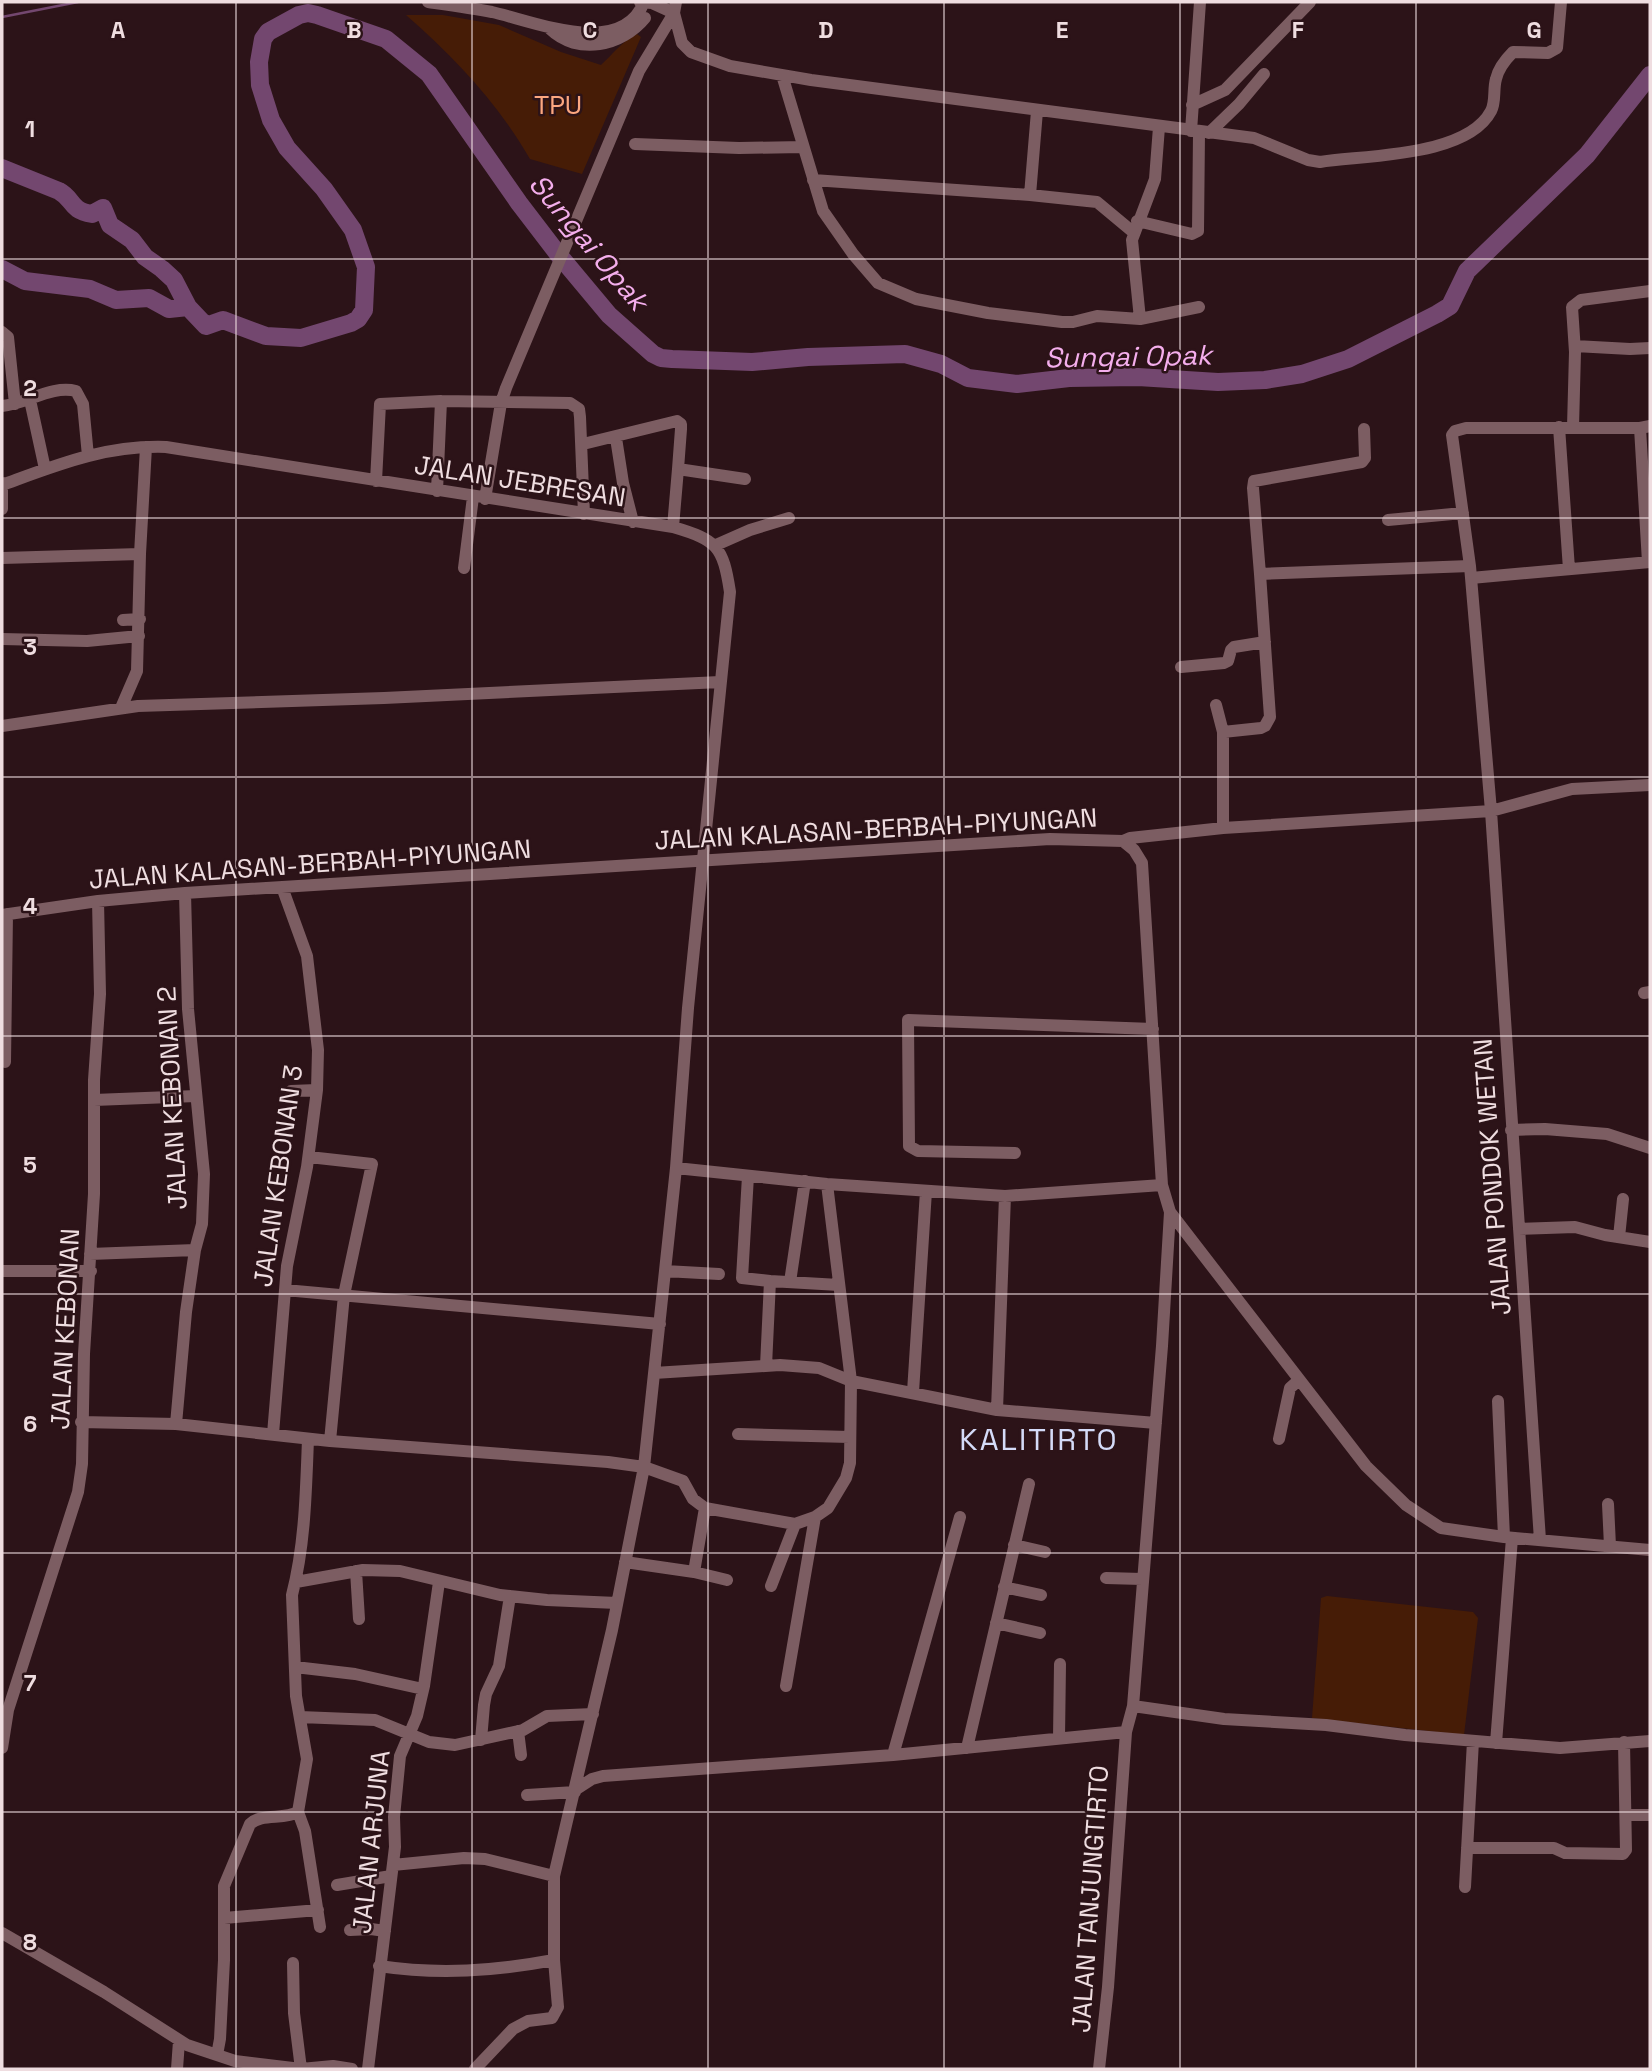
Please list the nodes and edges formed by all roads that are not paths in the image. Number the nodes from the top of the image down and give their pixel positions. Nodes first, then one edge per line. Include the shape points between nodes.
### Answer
1 (428, 2) edge
2 (645, 2) edge
3 (1200, 2) edge
4 (1310, 2) edge
5 (1561, 2) edge
6 (675, 7) edge
7 (1264, 74) dead end
8 (782, 75) junction
9 (1192, 106) junction
10 (1037, 111) junction
11 (1159, 127) junction
12 (1199, 132) junction
13 (635, 144) dead end
14 (803, 147) junction
15 (813, 180) junction
16 (1030, 195) junction
17 (1135, 227) junction
18 (1650, 291) edge
19 (1199, 307) dead end
20 (1140, 316) junction
21 (2, 332) edge
22 (1575, 345) junction
23 (1650, 348) edge
24 (30, 400) junction
25 (441, 401) junction
26 (501, 402) junction
27 (6, 406) edge
28 (1559, 427) junction
29 (1573, 427) junction
30 (1645, 427) edge
31 (1364, 429) dead end
32 (616, 438) junction
33 (583, 444) junction
34 (146, 447) junction
35 (88, 456) junction
36 (45, 469) junction
37 (678, 469) junction
38 (745, 480) dead end
39 (376, 481) junction
40 (2, 485) edge
41 (1647, 485) edge
42 (437, 491) junction
43 (479, 498) junction
44 (2, 509) edge
45 (1464, 513) junction
46 (584, 514) junction
47 (789, 518) dead end
48 (1388, 520) dead end
49 (633, 522) junction
50 (673, 527) junction
51 (716, 545) junction
52 (140, 554) junction
53 (2, 558) edge
54 (1649, 562) edge
55 (464, 568) dead end
56 (1569, 569) junction
57 (1471, 572) junction
58 (1260, 574) junction
59 (140, 619) junction
60 (123, 620) dead end
61 (139, 636) junction
62 (2, 639) edge
63 (1265, 642) junction
64 (1181, 667) dead end
65 (720, 682) junction
66 (1216, 705) dead end
67 (121, 708) junction
68 (2, 726) edge
69 (1223, 732) junction
70 (1650, 785) edge
71 (1491, 811) junction
72 (1223, 828) junction
73 (1123, 841) junction
74 (702, 860) junction
75 (282, 887) junction
76 (185, 893) junction
77 (98, 901) junction
78 (4, 914) edge
79 (1153, 1029) junction
80 (5, 1062) dead end
81 (317, 1090) junction
82 (291, 1091) dead end
83 (196, 1096) junction
84 (94, 1100) junction
85 (1511, 1130) junction
86 (1650, 1148) edge
87 (1015, 1153) dead end
88 (309, 1157) junction
89 (676, 1168) junction
90 (748, 1176) junction
91 (805, 1181) junction
92 (827, 1184) junction
93 (1161, 1185) junction
94 (926, 1192) junction
95 (1005, 1196) junction
96 (1623, 1199) dead end
97 (1170, 1212) junction
98 (1519, 1229) junction
99 (1188, 1235) junction
100 (1619, 1237) junction
101 (1169, 1240) junction
102 (1650, 1242) edge
103 (195, 1250) junction
104 (90, 1254) junction
105 (91, 1271) junction
106 (665, 1271) junction
107 (2, 1272) edge
108 (719, 1274) dead end
109 (770, 1281) junction
110 (790, 1282) junction
111 (839, 1285) junction
112 (285, 1290) junction
113 (344, 1295) junction
114 (660, 1324) junction
115 (766, 1366) junction
116 (654, 1373) junction
117 (1299, 1380) junction
118 (851, 1381) junction
119 (913, 1392) junction
120 (1499, 1401) dead end
121 (997, 1410) junction
122 (81, 1422) junction
123 (1156, 1423) junction
124 (176, 1424) junction
125 (273, 1434) junction
126 (738, 1434) dead end
127 (850, 1437) junction
128 (308, 1439) junction
129 (1279, 1439) dead end
130 (330, 1441) junction
131 (645, 1467) junction
132 (1029, 1485) dead end
133 (1608, 1504) dead end
134 (705, 1508) junction
135 (815, 1517) junction
136 (960, 1517) dead end
137 (794, 1524) junction
138 (1508, 1537) junction
139 (1540, 1540) junction
140 (1014, 1545) junction
141 (1610, 1546) junction
142 (1650, 1550) edge
143 (1045, 1552) dead end
144 (625, 1562) junction
145 (356, 1570) junction
146 (694, 1572) junction
147 (1106, 1578) dead end
148 (1142, 1579) junction
149 (726, 1580) dead end
150 (296, 1582) junction
151 (439, 1582) junction
152 (771, 1586) dead end
153 (1004, 1587) junction
154 (510, 1595) junction
155 (1041, 1595) dead end
156 (617, 1603) junction
157 (359, 1619) dead end
158 (996, 1623) junction
159 (1040, 1633) dead end
160 (1060, 1664) dead end
161 (295, 1667) junction
162 (786, 1686) dead end
163 (423, 1689) junction
164 (1133, 1706) junction
165 (593, 1714) junction
166 (300, 1717) junction
167 (518, 1731) junction
168 (409, 1732) junction
169 (1126, 1732) junction
170 (1059, 1738) junction
171 (481, 1740) junction
172 (1473, 1741) junction
173 (1650, 1741) edge
174 (1624, 1742) junction
175 (1496, 1743) junction
176 (2, 1748) edge
177 (967, 1748) junction
178 (584, 1752) junction
179 (521, 1755) dead end
180 (893, 1755) junction
181 (603, 1776) junction
182 (575, 1791) junction
183 (527, 1795) dead end
184 (298, 1812) junction
185 (1626, 1815) junction
186 (1650, 1815) edge
187 (1467, 1848) junction
188 (392, 1871) junction
189 (554, 1876) junction
190 (337, 1885) dead end
191 (1465, 1887) dead end
192 (318, 1910) junction
193 (224, 1918) junction
194 (320, 1927) dead end
195 (351, 1930) dead end
196 (385, 1931) junction
197 (2, 1933) edge
198 (554, 1960) junction
199 (293, 1963) dead end
200 (379, 1966) junction
201 (179, 2041) junction
202 (217, 2055) junction
203 (301, 2068) edge
204 (177, 2069) edge
205 (352, 2069) edge
206 (368, 2069) edge
207 (475, 2069) edge
208 (1099, 2069) edge

1 - 2 street via 547,26 573,43 592,45 607,43 636,27 644,19
2 - 6 street
3 - 9 street
4 - 9 street via 1225,90
5 - 12 street via 1557,48 1509,55 1496,79 1492,110 1458,139 1419,151 1320,162 1254,138
6 - 8 street via 682,43 691,52 730,66
6 - 26 street via 639,71
7 - 12 street via 1239,104
8 - 10 street
8 - 14 street
9 - 12 street
10 - 11 street
10 - 16 street
11 - 12 street
11 - 17 street via 1155,179
12 - 17 street via 1198,232
13 - 14 street
14 - 15 street
15 - 16 street
15 - 20 street via 823,211 853,254 878,283 891,290 916,299 1038,319 1073,322 1097,316
16 - 17 street via 1097,202
17 - 20 street via 1132,252
18 - 22 street via 1576,302 1572,311
19 - 20 street
21 - 27 street via 8,337
22 - 23 street
22 - 29 street
24 - 27 street
24 - 35 street via 53,391 76,391 83,404
24 - 36 street
25 - 26 street
25 - 39 street via 380,404
25 - 42 street
26 - 33 street via 576,405
26 - 43 street
28 - 29 street
28 - 45 street, JALAN PONDOK WETAN via 1455,431 1452,442
28 - 56 street
29 - 30 street
30 - 41 street
31 - 58 street via 1362,461 1254,481
32 - 33 street
32 - 37 street via 679,422
32 - 49 street
33 - 46 street
34 - 35 street, JALAN JEBRESAN
34 - 39 street, JALAN JEBRESAN
34 - 52 street
35 - 36 street, JALAN JEBRESAN
36 - 40 street, JALAN JEBRESAN
37 - 38 street
37 - 50 street
39 - 42 street, JALAN JEBRESAN
40 - 44 street
41 - 54 street
42 - 43 street, JALAN JEBRESAN
43 - 46 street, JALAN JEBRESAN
43 - 55 street
45 - 48 street
45 - 57 street, JALAN PONDOK WETAN
46 - 49 street, JALAN JEBRESAN
47 - 51 street
49 - 50 street, JALAN JEBRESAN
50 - 51 street, JALAN JEBRESAN via 706,537
51 - 65 street via 730,593
52 - 53 street
52 - 59 street
54 - 56 street
56 - 57 street
57 - 58 street
57 - 71 street, JALAN PONDOK WETAN
58 - 63 street
59 - 60 street
59 - 61 street
61 - 62 street via 87,641
61 - 67 street via 137,671
63 - 64 street via 1234,646 1224,663
63 - 69 street via 1268,720 1261,728
65 - 67 street
65 - 74 street
66 - 69 street
67 - 68 street
69 - 72 street
70 - 71 street via 1572,789
71 - 72 street
71 - 85 street, JALAN PONDOK WETAN
72 - 73 street
73 - 74 street, JALAN KALASAN-BERBAH-PIYUNGAN via 1051,839
73 - 79 street, JALAN KALASAN-BERBAH-PIYUNGAN via 1142,863
74 - 75 street, JALAN KALASAN-BERBAH-PIYUNGAN
74 - 89 street
75 - 76 street, JALAN KALASAN-BERBAH-PIYUNGAN
75 - 81 street, JALAN KEBONAN 3 via 307,956 318,1050
76 - 77 street, JALAN KALASAN-BERBAH-PIYUNGAN
76 - 83 street, JALAN KEBONAN 2
77 - 78 street, JALAN KALASAN-BERBAH-PIYUNGAN
77 - 84 street, JALAN KEBONAN via 100,994
78 - 80 street
79 - 87 street via 908,1020 909,1146 918,1151
79 - 93 street, JALAN KALASAN-BERBAH-PIYUNGAN
81 - 82 street
81 - 88 street, JALAN KEBONAN 3
83 - 84 street
83 - 103 street, JALAN KEBONAN 2 via 204,1174 202,1224
84 - 104 street, JALAN KEBONAN
85 - 86 street via 1607,1134
85 - 98 street, JALAN PONDOK WETAN
88 - 112 street, JALAN KEBONAN 3
88 - 113 street via 372,1164
89 - 90 street
89 - 106 street
90 - 91 street
90 - 109 street via 742,1278
91 - 92 street
91 - 110 street
92 - 94 street
92 - 111 street
93 - 95 street
93 - 97 street, JALAN KALASAN-BERBAH-PIYUNGAN
94 - 95 street
94 - 119 street
95 - 121 street
96 - 100 street
97 - 99 street, JALAN KALASAN-BERBAH-PIYUNGAN
97 - 101 street, JALAN TANJUNGTIRTO
98 - 100 street via 1575,1227
98 - 139 street, JALAN PONDOK WETAN
99 - 101 street
99 - 117 street, JALAN KALASAN-BERBAH-PIYUNGAN
100 - 102 street
101 - 123 street, JALAN TANJUNGTIRTO
103 - 104 street
103 - 124 street, JALAN KEBONAN 2
104 - 105 street, JALAN KEBONAN
105 - 107 street
105 - 122 street, JALAN KEBONAN
106 - 108 street
106 - 114 street
109 - 110 street
109 - 115 street
110 - 111 street
111 - 118 street
112 - 113 street
112 - 125 street, JALAN KEBONAN 3
113 - 114 street
113 - 130 street
114 - 116 street
115 - 116 street
115 - 118 street via 819,1368
116 - 131 street
117 - 129 street via 1290,1388
117 - 138 street, JALAN KALASAN-BERBAH-PIYUNGAN via 1366,1466 1406,1505 1441,1528
118 - 119 street
118 - 127 street
119 - 121 street
120 - 138 street
121 - 123 street
122 - 124 street
122 - 176 street, JALAN KEBONAN via 78,1492 8,1710
123 - 148 street, JALAN TANJUNGTIRTO
124 - 125 street
125 - 128 street
126 - 127 street
127 - 135 street via 846,1478 828,1508
128 - 130 street
128 - 150 street
130 - 131 street
131 - 134 street via 683,1481
131 - 144 street
132 - 140 street
133 - 141 street
134 - 137 street
134 - 146 street
135 - 137 street
135 - 162 street
136 - 180 street
137 - 152 street
138 - 139 street, JALAN KALASAN-BERBAH-PIYUNGAN
138 - 175 street
139 - 141 street, JALAN KALASAN-BERBAH-PIYUNGAN
140 - 143 street
140 - 153 street
141 - 142 street, JALAN KALASAN-BERBAH-PIYUNGAN
144 - 146 street
144 - 156 street
145 - 150 street
145 - 151 street via 400,1571
145 - 157 street
146 - 149 street
147 - 148 street
148 - 164 street, JALAN TANJUNGTIRTO
150 - 161 street via 292,1595
151 - 154 street
151 - 163 street, JALAN ARJUNA
153 - 155 street
153 - 158 street
154 - 156 street
154 - 171 street via 499,1666 484,1704
156 - 165 street
158 - 159 street
158 - 177 street
160 - 170 street
161 - 163 street
161 - 166 street
163 - 168 street, JALAN ARJUNA
164 - 169 street, JALAN TANJUNGTIRTO
164 - 172 street via 1224,1719
165 - 167 street via 547,1716
165 - 178 street
166 - 168 street via 375,1720
166 - 184 street via 307,1759
167 - 171 street
167 - 179 street
168 - 171 street via 441,1744
168 - 188 street, JALAN ARJUNA via 397,1772
169 - 170 street
169 - 208 street, JALAN TANJUNGTIRTO
170 - 177 street
172 - 175 street
172 - 187 street
173 - 174 street
174 - 175 street via 1560,1748
174 - 185 street
177 - 180 street
178 - 181 street via 588,1764
178 - 182 street
180 - 181 street
181 - 182 street
182 - 183 street
182 - 189 street
184 - 192 street
184 - 193 street via 250,1824 224,1886
185 - 186 street
185 - 187 street via 1623,1854
187 - 191 street
188 - 189 street via 464,1858
188 - 190 street
188 - 196 street, JALAN ARJUNA
189 - 198 street
192 - 193 street
192 - 194 street
193 - 202 street
195 - 196 street
196 - 200 street, JALAN ARJUNA
197 - 201 street
198 - 200 street via 467,1972
198 - 207 street via 555,2016 513,2029
199 - 203 street
200 - 206 street, JALAN ARJUNA
201 - 202 street
201 - 204 street
202 - 203 street
203 - 205 street

